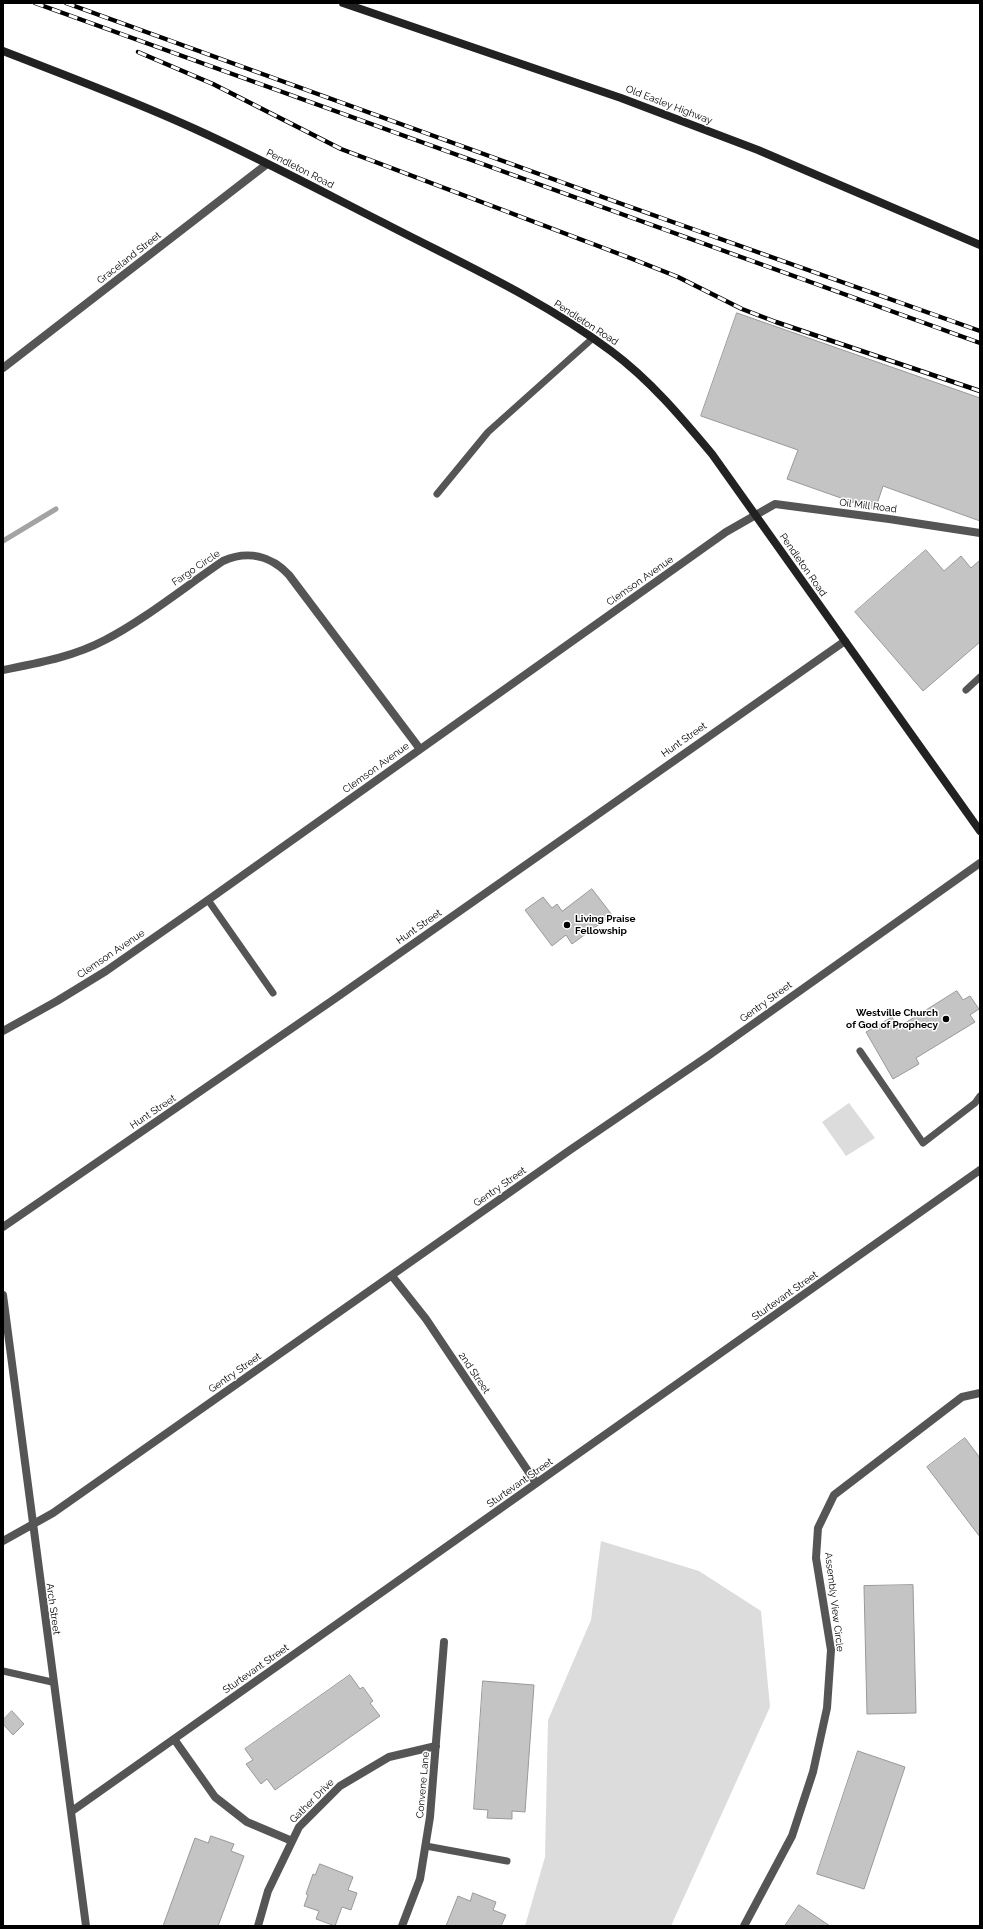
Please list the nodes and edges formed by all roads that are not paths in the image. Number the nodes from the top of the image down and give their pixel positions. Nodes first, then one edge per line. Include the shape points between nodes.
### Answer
1 (343, 3) edge
2 (3, 51) edge
3 (267, 164) junction
4 (980, 245) edge
5 (593, 338) junction
6 (3, 368) edge
7 (437, 494) dead end
8 (755, 514) junction
9 (980, 533) edge
10 (845, 641) junction
11 (3, 670) edge
12 (980, 678) edge
13 (966, 690) dead end
14 (420, 749) junction
15 (980, 831) edge
16 (980, 863) edge
17 (208, 900) junction
18 (273, 993) dead end
19 (3, 1031) edge
20 (860, 1051) dead end
21 (980, 1096) edge
22 (980, 1170) edge
23 (3, 1227) edge
24 (392, 1276) junction
25 (3, 1295) edge
26 (980, 1393) edge
27 (536, 1483) junction
28 (31, 1526) junction
29 (3, 1541) edge
30 (444, 1642) dead end
31 (3, 1671) edge
32 (52, 1682) junction
33 (174, 1740) junction
34 (436, 1746) junction
35 (72, 1811) junction
36 (292, 1841) junction
37 (426, 1846) junction
38 (507, 1861) dead end
39 (86, 1926) edge
40 (258, 1926) edge
41 (402, 1926) edge
42 (744, 1926) edge

1 - 4 street, Old Easley Highway via 621,98 758,150
2 - 3 street, Pendleton Road via 194,128
3 - 5 street, Pendleton Road via 521,294
3 - 6 street, Graceland Street
5 - 7 lane via 488,432
5 - 8 street, Pendleton Road via 646,380 677,412 712,454
8 - 9 street, Oil Mill Road via 775,504
8 - 10 street, Pendleton Road
8 - 14 street, Clemson Avenue
10 - 15 street, Pendleton Road
10 - 23 street, Hunt Street via 333,1000
11 - 14 street, Fargo Circle via 75,653 104,640 223,561 238,556 256,556 273,561 289,575
12 - 13 lane
14 - 17 street, Clemson Avenue
16 - 24 street, Gentry Street
17 - 18 lane
17 - 19 street, Clemson Avenue via 106,971
20 - 21 lane via 923,1143 975,1103
22 - 27 street, Sturtevant Street
24 - 27 street, 2nd Street via 426,1319
24 - 28 street, Gentry Street
25 - 28 street, Arch Street
26 - 42 street, Assembly View Circle via 962,1397 834,1495 818,1528 816,1558 831,1650 827,1708 813,1772 792,1836
27 - 33 street, Sturtevant Street
28 - 29 street, Gentry Street
28 - 32 street, Arch Street
30 - 34 street, Convene Lane
31 - 32 lane
32 - 35 street, Arch Street
33 - 35 street, Sturtevant Street
33 - 36 street via 215,1797 247,1822
34 - 36 street, Gather Drive via 389,1757 340,1786 299,1827
34 - 37 street, Convene Lane
35 - 39 street, Arch Street
36 - 40 street, Gather Drive via 268,1892
37 - 38 lane
37 - 41 street, Convene Lane via 420,1880

